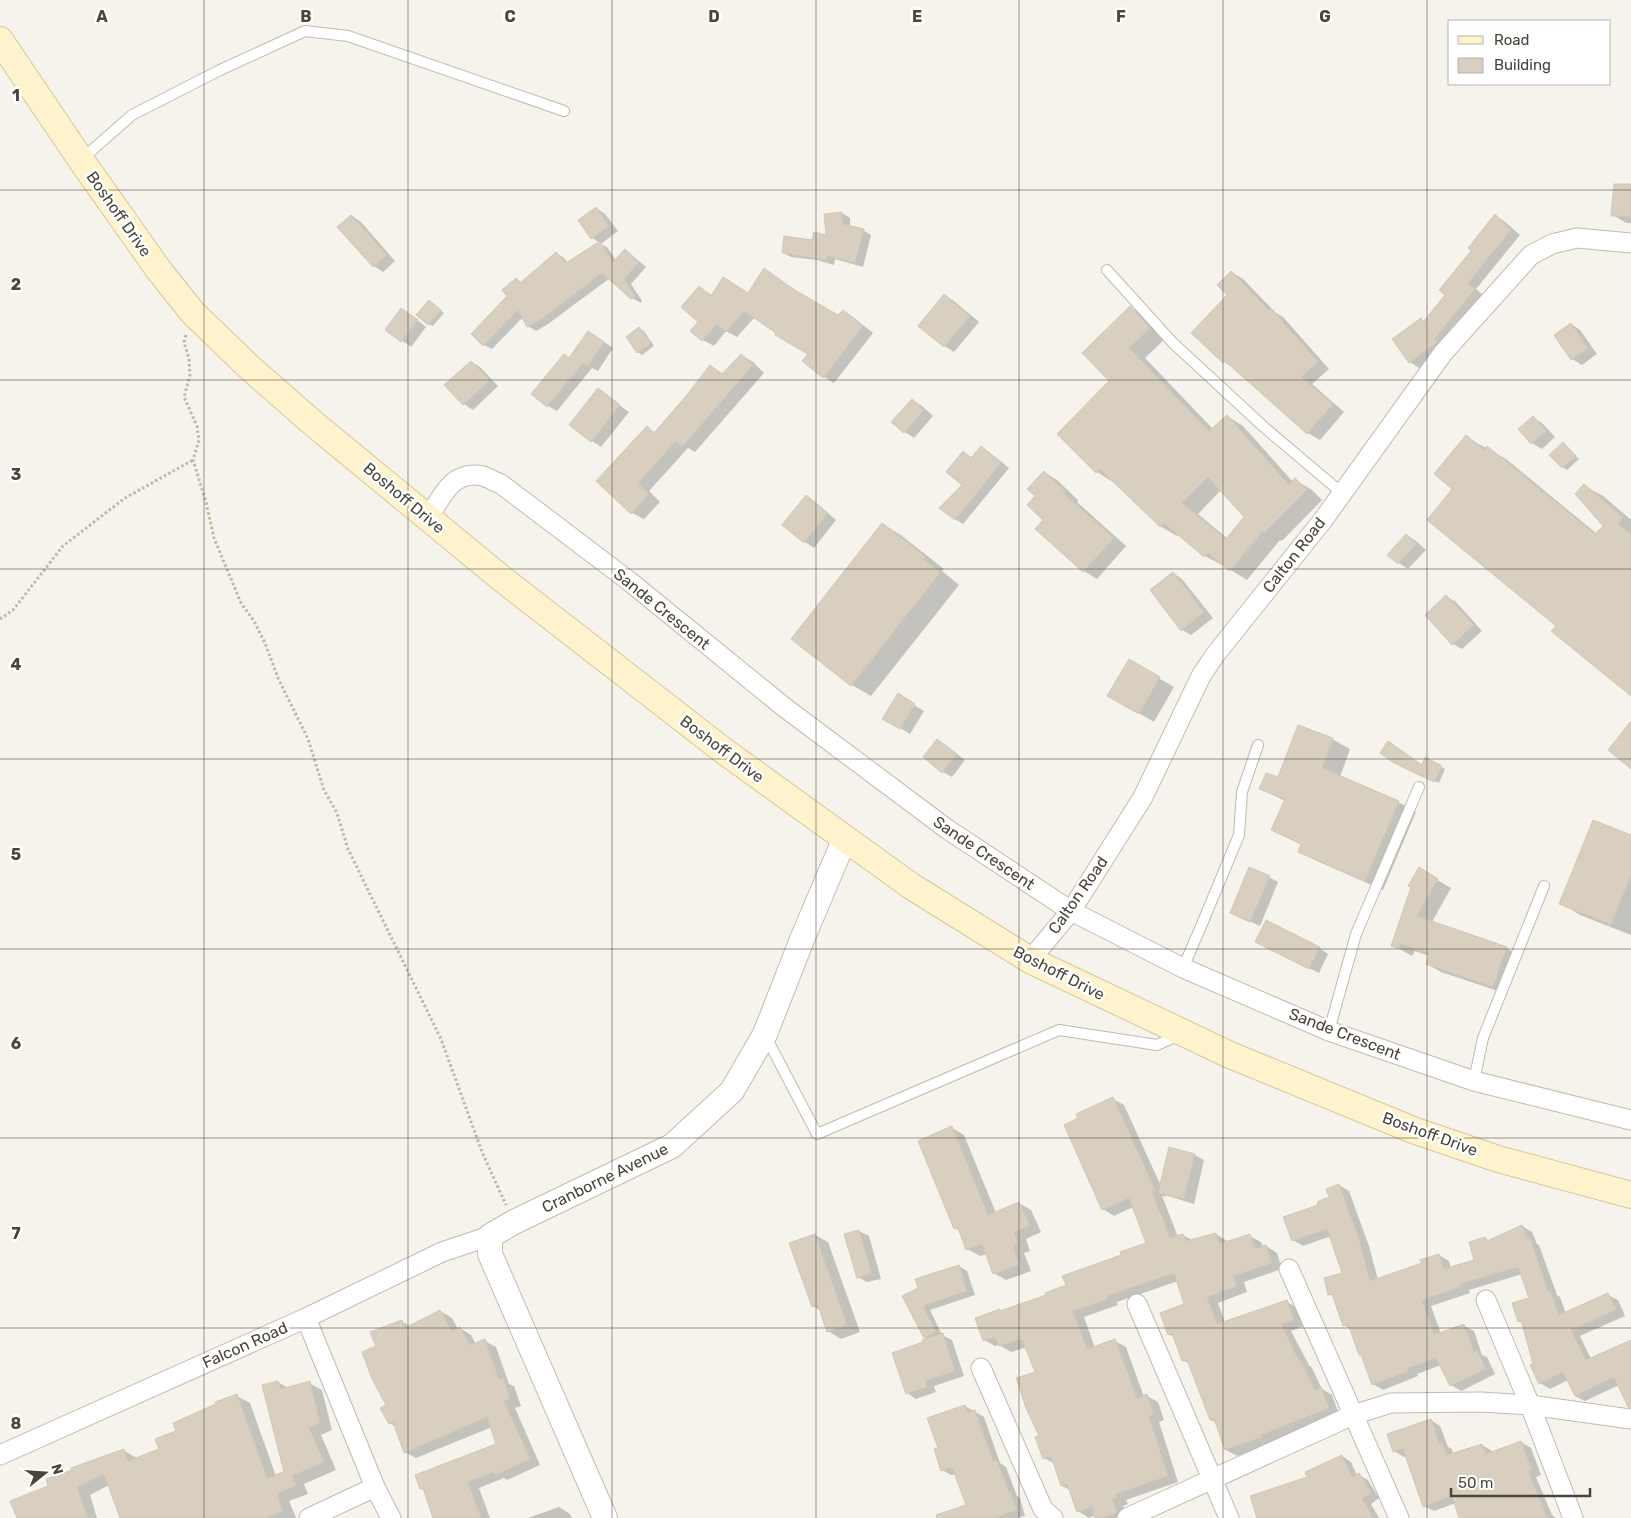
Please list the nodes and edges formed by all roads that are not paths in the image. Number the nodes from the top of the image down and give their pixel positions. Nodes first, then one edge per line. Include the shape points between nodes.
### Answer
1 (0, 40) edge
2 (564, 111) dead end
3 (81, 160) junction
4 (1631, 243) edge
5 (1107, 270) dead end
6 (1342, 494) junction
7 (428, 519) junction
8 (1258, 745) dead end
9 (1419, 787) dead end
10 (845, 838) junction
11 (1544, 886) dead end
12 (1071, 911) junction
13 (1030, 960) junction
14 (1183, 968) junction
15 (1329, 1031) junction
16 (1182, 1033) junction
17 (765, 1034) junction
18 (1474, 1082) junction
19 (1631, 1120) edge
20 (1631, 1195) edge
21 (490, 1236) junction
22 (1289, 1269) dead end
23 (1486, 1300) dead end
24 (1137, 1304) dead end
25 (306, 1318) junction
26 (981, 1368) dead end
27 (1530, 1405) junction
28 (1353, 1415) junction
29 (1631, 1419) edge
30 (0, 1455) edge
31 (1212, 1479) junction
32 (375, 1488) junction
33 (309, 1518) edge
34 (391, 1518) edge
35 (605, 1518) edge
36 (1052, 1518) edge
37 (1127, 1518) edge
38 (1229, 1518) edge
39 (1399, 1518) edge
40 (1574, 1518) edge

1 - 3 main road, Boshoff Drive
2 - 3 lane via 348,36 305,31 132,115
3 - 7 main road, Boshoff Drive via 193,313 263,380
4 - 6 street, Calton Road via 1576,238 1531,254 1443,353
5 - 6 lane via 1173,343
6 - 12 street, Calton Road via 1201,676 1143,797
7 - 10 main road, Boshoff Drive via 724,751
7 - 12 street, Sande Crescent via 456,480 469,475 483,476 501,484 629,581 784,707 947,829
8 - 14 lane via 1242,792 1238,835
9 - 15 lane via 1356,934
10 - 13 main road, Boshoff Drive via 911,886
10 - 17 street, Cranborne Avenue
11 - 18 lane via 1483,1038
12 - 13 street, Calton Road
12 - 14 street, Sande Crescent
13 - 16 main road, Boshoff Drive
14 - 15 street, Sande Crescent
15 - 18 street, Sande Crescent
16 - 17 lane via 1157,1045 1059,1030 817,1134
16 - 20 main road, Boshoff Drive via 1413,1130 1498,1159
17 - 21 street, Cranborne Avenue via 732,1091 672,1146
18 - 19 street, Sande Crescent
21 - 25 street, Falcon Road via 442,1252
21 - 35 street via 490,1254
22 - 28 street
23 - 27 street
24 - 31 street
25 - 30 street, Falcon Road
25 - 32 street
26 - 36 street via 1043,1509
27 - 28 street via 1391,1403
27 - 29 street
27 - 40 street
28 - 31 street
28 - 39 street
31 - 37 street
31 - 38 street
32 - 33 street
32 - 34 street

